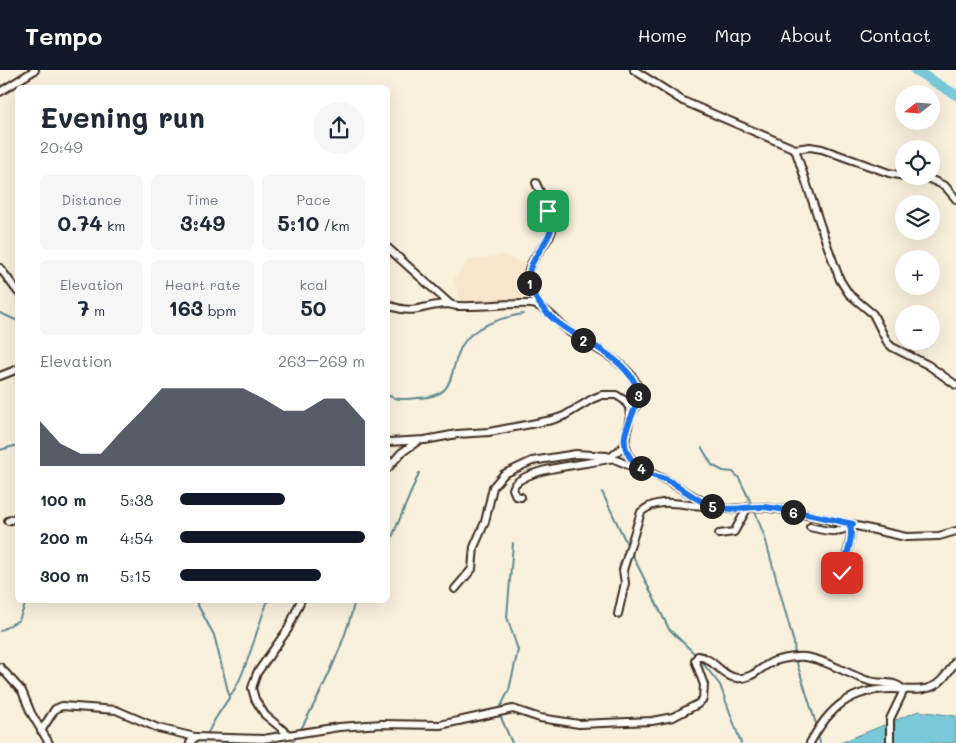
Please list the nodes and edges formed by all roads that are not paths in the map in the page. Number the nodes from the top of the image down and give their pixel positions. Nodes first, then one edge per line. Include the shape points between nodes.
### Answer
1 (35, 70) edge
2 (634, 70) edge
3 (0, 92) edge
4 (795, 149) junction
5 (895, 173) edge
6 (536, 183) dead end
7 (940, 183) edge
8 (956, 199) edge
9 (390, 250) edge
10 (0, 268) edge
11 (15, 288) edge
12 (450, 304) junction
13 (538, 305) junction
14 (390, 306) edge
15 (15, 369) edge
16 (0, 376) edge
17 (956, 385) edge
18 (630, 416) junction
19 (419, 440) junction
20 (390, 442) edge
21 (625, 445) junction
22 (612, 458) junction
23 (390, 466) edge
24 (644, 470) junction
25 (521, 497) dead end
26 (711, 505) junction
27 (748, 507) junction
28 (15, 518) edge
29 (8, 521) dead end
30 (852, 525) junction
31 (810, 527) dead end
32 (956, 530) edge
33 (720, 534) dead end
34 (838, 585) dead end
35 (455, 589) dead end
36 (300, 603) edge
37 (618, 614) dead end
38 (956, 660) edge
39 (0, 667) edge
40 (904, 690) junction
41 (42, 731) junction
42 (288, 734) junction
43 (195, 737) junction
44 (49, 743) edge
45 (190, 743) edge
46 (810, 743) edge
47 (890, 743) edge

1 - 3 street
2 - 4 street via 683,100
4 - 5 street via 816,148
4 - 17 street via 809,198 844,287 873,314 892,347 928,365
6 - 13 street via 553,221 552,232 532,260 528,272 529,284
7 - 8 street
9 - 12 street
10 - 11 street
12 - 13 street
12 - 14 street via 410,311
13 - 18 street via 570,332 615,358 630,374 638,399
15 - 16 street
18 - 19 street via 624,400 616,395 602,395 552,420
18 - 21 street
19 - 20 street
19 - 23 street
21 - 22 street
21 - 24 street via 629,456
22 - 24 street
22 - 25 street via 522,478 513,489 515,495
22 - 35 street via 576,454 547,458 522,465 499,478 476,540 472,569
24 - 26 street
26 - 27 street via 727,509
26 - 37 street via 660,504 641,512 623,570 625,583
27 - 30 street via 785,510
27 - 33 street via 734,532
28 - 29 street
30 - 31 street via 835,532
30 - 32 street via 915,537 939,536
30 - 34 street via 852,539
36 - 42 street via 288,629 258,673 252,688 258,707 265,716
38 - 40 street via 936,685 927,689
39 - 41 street via 22,691
40 - 42 street via 896,683 869,681 802,657 774,661 756,674 733,678 706,658 698,656 695,660 704,685 703,699 685,712 663,720 578,724 513,709 451,724 339,727
40 - 46 street via 858,693 850,697 836,707
40 - 47 street via 890,719
41 - 43 street via 55,710 62,706 116,710 158,728
41 - 44 street
42 - 43 street via 263,739
43 - 45 street

